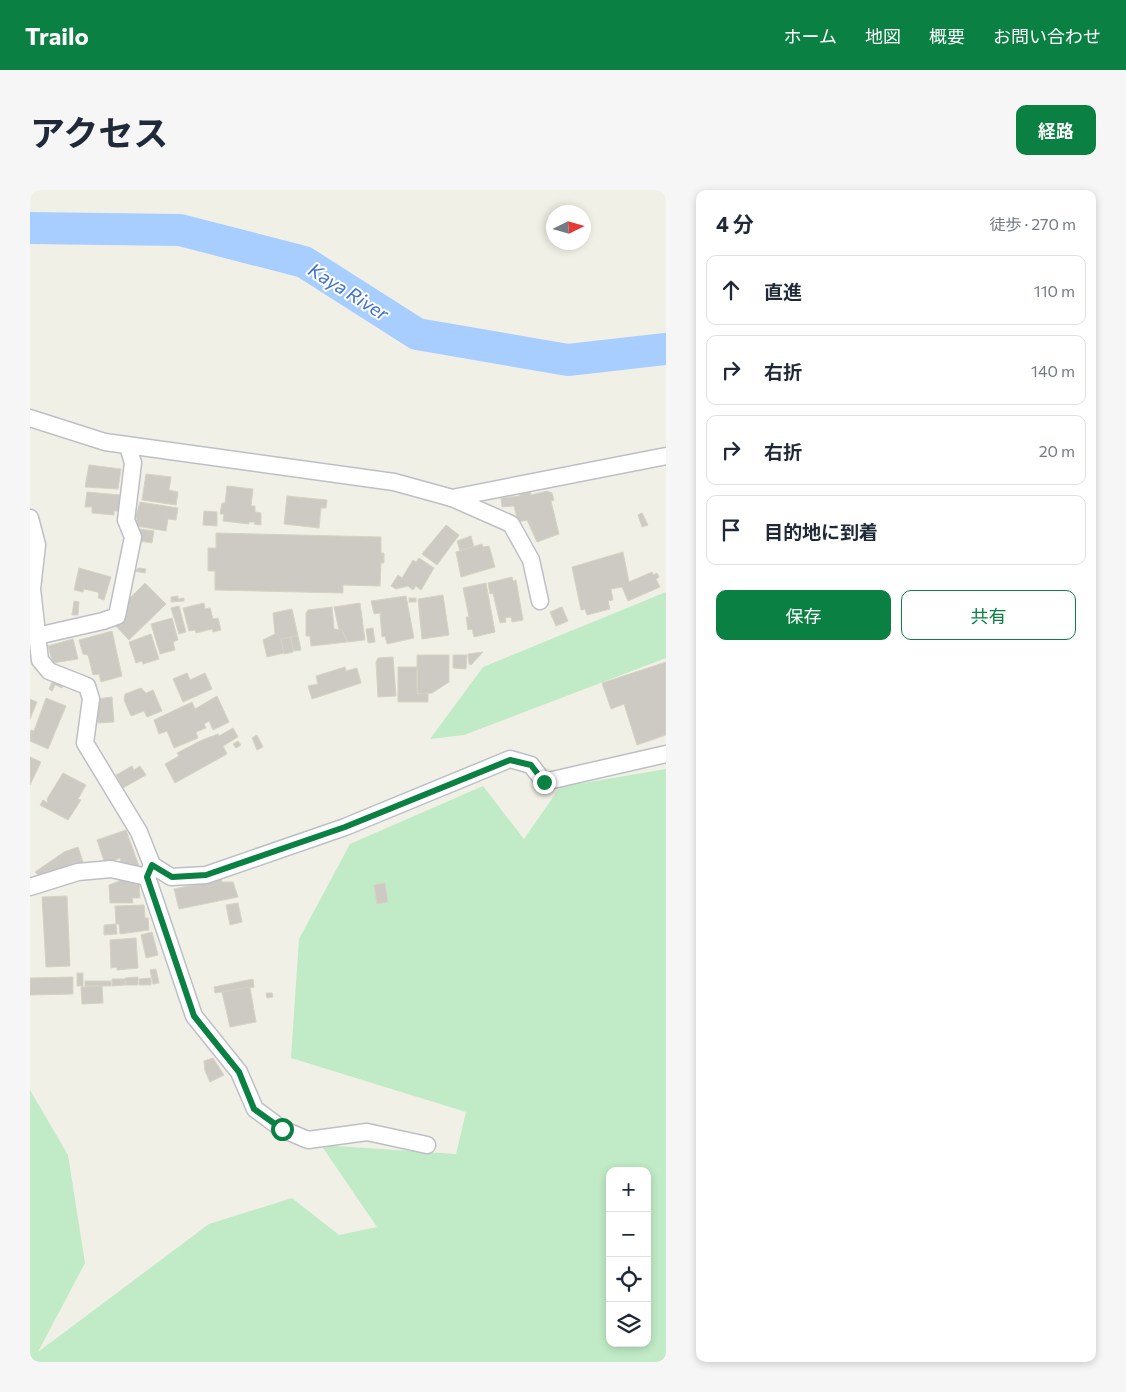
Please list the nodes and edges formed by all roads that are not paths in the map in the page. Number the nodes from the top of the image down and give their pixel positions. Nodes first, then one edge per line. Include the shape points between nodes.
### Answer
1 (30, 418) edge
2 (128, 446) junction
3 (666, 456) edge
4 (452, 498) junction
5 (30, 518) edge
6 (540, 601) dead end
7 (37, 636) junction
8 (37, 666) edge
9 (666, 754) edge
10 (149, 871) junction
11 (30, 888) edge
12 (427, 1145) dead end

1 - 2 street
2 - 4 street via 394,482
2 - 7 street via 133,463 126,520 133,537 117,616
3 - 4 street
4 - 6 street via 511,524 532,560
5 - 7 street via 37,545 32,589
7 - 8 street via 40,660
8 - 10 street via 87,686 91,699 85,743 139,832
9 - 10 street via 544,782 531,765 510,760 345,827 206,875 172,877
10 - 11 street via 111,869 78,872
10 - 12 street via 194,1016 239,1072 254,1109 282,1129 308,1140 367,1132

